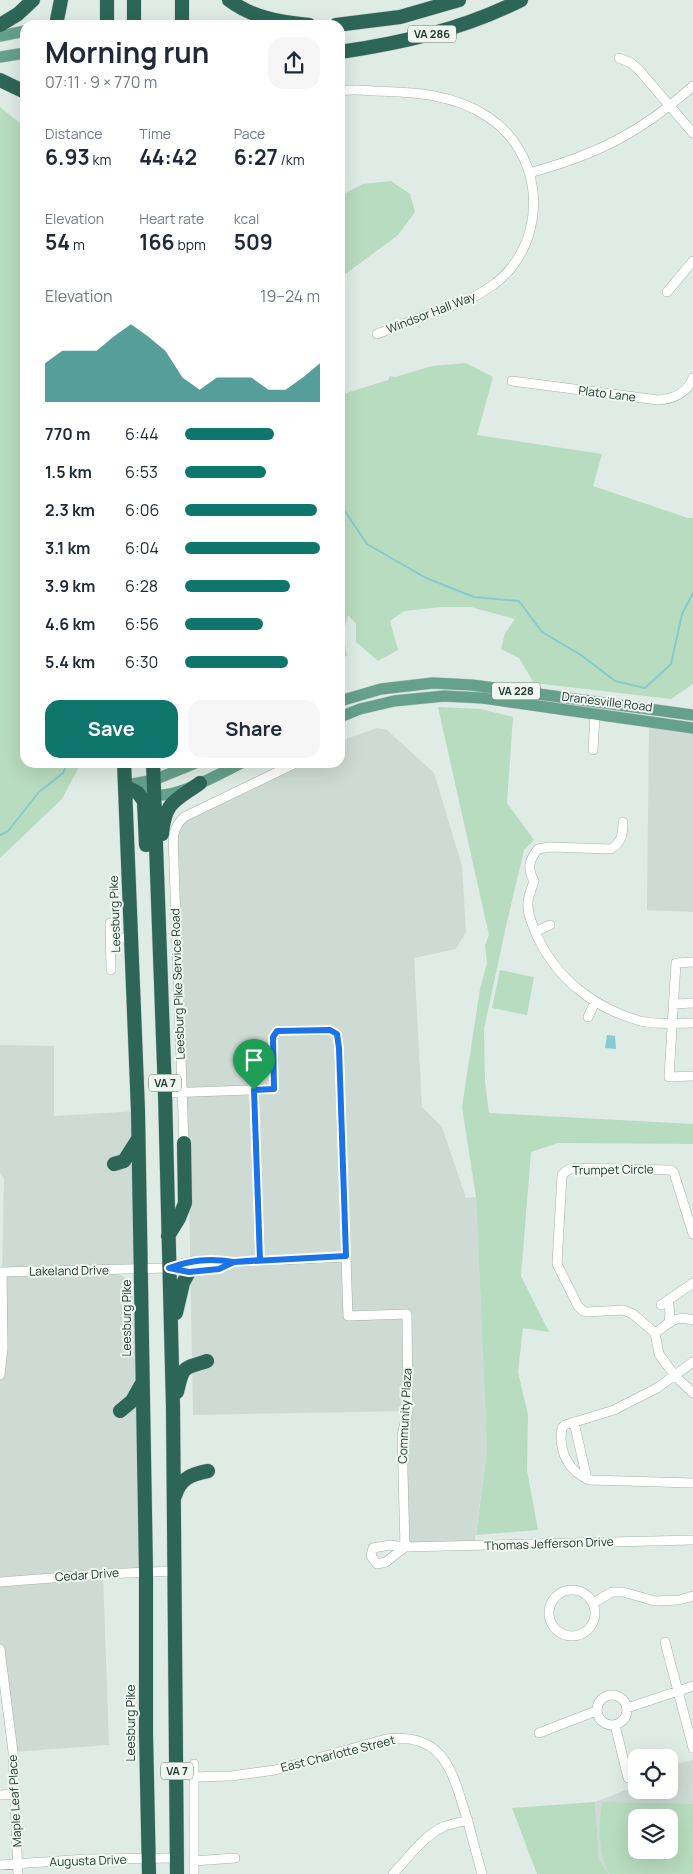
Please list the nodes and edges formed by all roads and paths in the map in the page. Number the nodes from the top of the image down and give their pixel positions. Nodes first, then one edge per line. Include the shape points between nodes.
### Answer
1 (32, 0) edge
2 (61, 0) edge
3 (107, 0) edge
4 (134, 0) edge
5 (182, 0) edge
6 (229, 0) edge
7 (459, 0) edge
8 (520, 0) edge
9 (57, 20) edge
10 (107, 20) edge
11 (134, 20) edge
12 (182, 20) edge
13 (275, 20) edge
14 (345, 24) edge
15 (0, 25) edge
16 (20, 32) edge
17 (0, 36) edge
18 (345, 51) edge
19 (20, 54) edge
20 (0, 57) edge
21 (619, 58) dead end
22 (0, 80) edge
23 (693, 86) edge
24 (20, 90) edge
25 (345, 91) edge
26 (671, 106) junction
27 (693, 133) edge
28 (530, 173) junction
29 (693, 262) edge
30 (667, 292) dead end
31 (377, 334) dead end
32 (693, 378) edge
33 (512, 381) dead end
34 (345, 700) edge
35 (345, 715) edge
36 (595, 715) junction
37 (693, 715) edge
38 (693, 728) edge
39 (593, 750) dead end
40 (124, 768) edge
41 (153, 768) edge
42 (183, 768) edge
43 (231, 768) edge
44 (286, 768) edge
45 (154, 780) junction
46 (200, 783) junction
47 (125, 786) junction
48 (154, 795) junction
49 (623, 822) dead end
50 (157, 877) junction
51 (175, 896) junction
52 (158, 898) junction
53 (110, 923) dead end
54 (550, 925) dead end
55 (535, 932) junction
56 (111, 938) junction
57 (131, 938) junction
58 (693, 962) edge
59 (111, 970) dead end
60 (594, 1002) junction
61 (693, 1003) edge
62 (675, 1004) junction
63 (162, 1017) junction
64 (588, 1017) dead end
65 (693, 1023) edge
66 (673, 1024) junction
67 (693, 1076) edge
68 (254, 1090) junction
69 (181, 1092) junction
70 (165, 1093) junction
71 (139, 1139) junction
72 (184, 1143) joint
73 (114, 1164) dead end
74 (693, 1234) edge
75 (168, 1237) junction
76 (346, 1256) junction
77 (260, 1260) junction
78 (234, 1262) junction
79 (169, 1268) junction
80 (142, 1270) junction
81 (1, 1272) edge
82 (189, 1272) junction
83 (693, 1283) edge
84 (693, 1320) edge
85 (669, 1321) junction
86 (655, 1333) junction
87 (171, 1341) junction
88 (207, 1361) dead end
89 (693, 1362) edge
90 (0, 1375) edge
91 (675, 1376) junction
92 (142, 1383) junction
93 (693, 1392) edge
94 (173, 1407) junction
95 (142, 1415) junction
96 (574, 1422) junction
97 (173, 1447) junction
98 (587, 1479) junction
99 (693, 1483) edge
100 (174, 1500) junction
101 (693, 1540) edge
102 (405, 1547) joint
103 (146, 1572) junction
104 (175, 1572) junction
105 (0, 1582) edge
106 (693, 1596) edge
107 (593, 1603) junction
108 (665, 1642) dead end
109 (0, 1649) edge
110 (693, 1686) edge
111 (678, 1690) junction
112 (627, 1708) junction
113 (596, 1712) junction
114 (615, 1725) junction
115 (539, 1733) dead end
116 (693, 1748) edge
117 (194, 1764) dead end
118 (193, 1777) junction
119 (628, 1778) dead end
120 (15, 1794) junction
121 (0, 1795) edge
122 (468, 1820) junction
123 (177, 1858) junction
124 (235, 1858) dead end
125 (149, 1859) junction
126 (194, 1861) junction
127 (17, 1864) junction
128 (0, 1865) edge
129 (18, 1874) edge
130 (149, 1874) edge
131 (177, 1874) edge
132 (194, 1874) edge
133 (393, 1874) edge
134 (482, 1874) edge

1 - 15 highway
2 - 9 highway
3 - 10 highway
4 - 11 highway
5 - 12 highway
6 - 13 highway via 261,18
7 - 14 highway, VA 286 via 400,16
8 - 18 highway, VA 286 via 441,31
16 - 17 main road
19 - 20 main road
21 - 26 street via 639,70
22 - 24 highway
23 - 26 street
25 - 28 street, Windsor Hall Way via 425,93 474,109 508,135
26 - 27 street
26 - 28 street via 613,144
28 - 31 street, Windsor Hall Way via 534,196 527,241 502,278 472,298
29 - 30 street
32 - 33 street, Plato Lane via 680,394 658,400
34 - 37 main road, Dranesville Road / VA 228 via 381,689 442,683
35 - 36 main road, Dranesville Road / VA 228 via 394,701 444,696 483,698
36 - 38 main road, Dranesville Road / VA 228
36 - 39 street
40 - 47 highway, Leesburg Pike / VA 7
41 - 45 highway, VA 7
42 - 45 main road
43 - 46 main road
44 - 51 street, Leesburg Pike Service Road via 184,817 176,824 173,834
45 - 47 main road
45 - 48 highway, VA 7
46 - 48 main road via 173,793
46 - 50 highway via 166,811
47 - 48 main road
47 - 57 highway, Leesburg Pike / VA 7
47 - 63 highway via 138,793 144,801 153,966
48 - 50 highway, VA 7
49 - 55 street via 622,838 611,849 550,847 538,849 530,858 529,870 534,881 528,903
50 - 52 highway, VA 7
51 - 52 street
51 - 69 street, Leesburg Pike Service Road
52 - 63 highway, VA 7
53 - 56 street
54 - 55 street
55 - 60 street via 554,965
56 - 57 street
56 - 59 street
57 - 71 highway, Leesburg Pike / VA 7
58 - 62 street via 676,963
60 - 64 street
60 - 66 street via 640,1021
61 - 62 street
62 - 66 street
63 - 70 highway, VA 7
65 - 66 street
66 - 67 street via 669,1077
68 - 69 street, Community Plaza
68 - 76 street, Community Plaza via 274,1089 273,1037 277,1031 330,1030 337,1034
68 - 77 street
69 - 70 street, Community Plaza
69 - 72 street, Leesburg Pike Service Road
70 - 75 highway, VA 7
71 - 73 highway via 124,1161
71 - 80 highway, Leesburg Pike / VA 7
72 - 75 highway via 185,1203
74 - 86 street, Trumpet Circle via 671,1170 573,1168 562,1175 557,1264 578,1306 587,1312 628,1311
75 - 79 highway, VA 7
76 - 77 street
76 - 102 street, Community Plaza via 348,1316 407,1314 408,1411 402,1435
77 - 78 street
78 - 79 street via 188,1261
78 - 82 street via 219,1269
79 - 80 street, Lakeland Drive
79 - 82 street
79 - 87 highway, VA 7
80 - 81 street, Lakeland Drive
80 - 92 highway, Leesburg Pike / VA 7
81 - 90 street via 3,1348
82 - 87 highway via 178,1297
83 - 85 street via 665,1302 670,1313
84 - 85 street via 678,1317
85 - 86 street
86 - 91 street via 658,1354
87 - 94 highway, VA 7
88 - 94 highway via 184,1370
89 - 91 street
91 - 93 street
91 - 96 street via 614,1410
92 - 95 highway, Leesburg Pike / VA 7
92 - 95 highway via 132,1401 120,1411
94 - 97 highway, VA 7
95 - 103 highway, Leesburg Pike / VA 7
96 - 98 street
96 - 98 street via 562,1428 562,1451 566,1460
97 - 100 highway, VA 7
97 - 100 highway via 187,1466 208,1471 183,1480
98 - 99 street
100 - 104 highway, VA 7
101 - 102 street, Thomas Jefferson Drive
103 - 104 street, Cedar Drive
103 - 105 street, Cedar Drive
103 - 125 highway, Leesburg Pike / VA 7
104 - 123 highway, VA 7
106 - 107 street via 654,1601 612,1592
107 - 107 street via 588,1596 574,1589 557,1594 548,1609 551,1624 570,1637 578,1636 592,1625 596,1614
108 - 111 street
109 - 120 street, Maple Leaf Place
110 - 111 street
111 - 112 street
111 - 116 street
112 - 113 street via 621,1698 609,1694 599,1701
112 - 114 street via 624,1720
113 - 114 street via 604,1724
113 - 115 street
114 - 119 street
117 - 118 street
118 - 122 street, East Charlotte Street via 275,1770 386,1739 407,1739 423,1743 443,1757 452,1771
118 - 126 street
120 - 121 street
120 - 127 street, Maple Leaf Place
122 - 133 street via 434,1832
122 - 134 street, East Charlotte Street
123 - 125 street, Augusta Drive
123 - 131 highway, VA 7
124 - 126 street
125 - 127 street, Augusta Drive
125 - 130 highway, Leesburg Pike / VA 7
126 - 132 street
127 - 128 street, Augusta Drive
127 - 129 street, Maple Leaf Place

